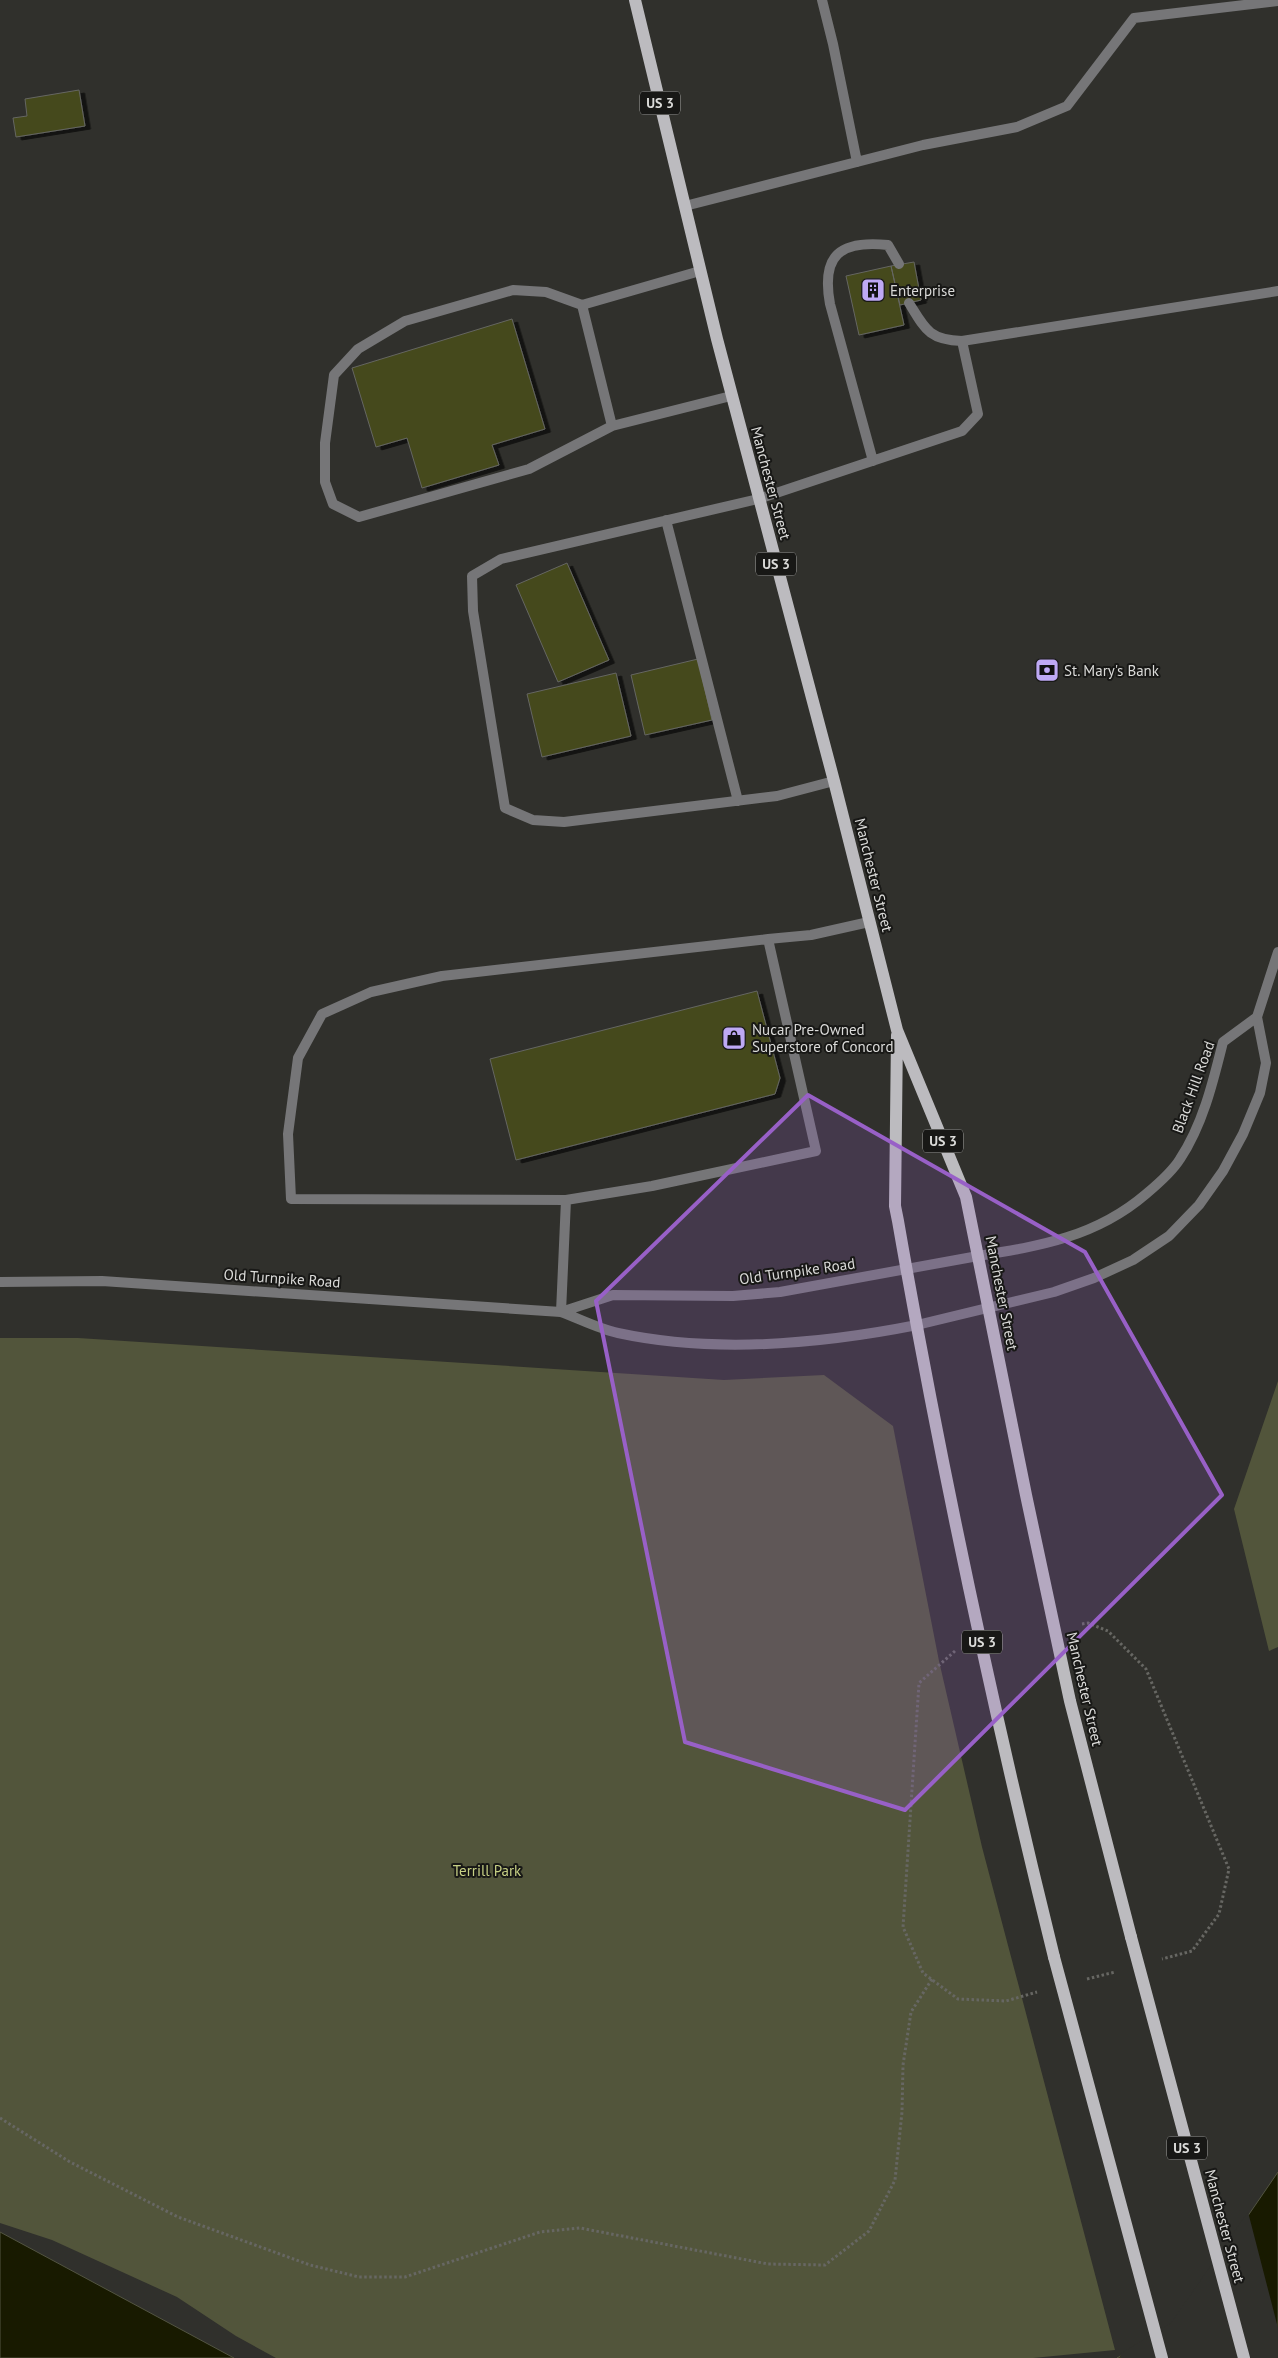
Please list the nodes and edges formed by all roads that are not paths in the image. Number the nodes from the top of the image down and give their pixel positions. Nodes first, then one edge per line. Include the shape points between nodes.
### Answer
1 (635, 0) edge
2 (822, 0) edge
3 (1278, 1) edge
4 (857, 162) junction
5 (685, 206) junction
6 (899, 264) dead end
7 (700, 271) junction
8 (1278, 291) edge
9 (909, 303) dead end
10 (582, 305) junction
11 (962, 341) junction
12 (732, 396) junction
13 (612, 426) junction
14 (872, 461) junction
15 (758, 499) junction
16 (666, 520) junction
17 (834, 781) junction
18 (738, 801) junction
19 (869, 922) junction
20 (768, 939) junction
21 (1278, 952) edge
22 (1257, 1017) junction
23 (897, 1030) junction
24 (566, 1200) junction
25 (978, 1256) junction
26 (906, 1269) junction
27 (0, 1282) edge
28 (988, 1308) junction
29 (561, 1312) junction
30 (917, 1325) junction
31 (1162, 2358) edge
32 (1244, 2358) edge

1 - 5 main road, Manchester Street / US 3
2 - 4 street
3 - 4 street via 1134,18 1067,106 1017,127 923,145
4 - 5 street
5 - 7 main road, Manchester Street / US 3
6 - 14 street via 888,245 869,243 846,248 835,256 826,283
7 - 10 street
7 - 12 main road, Manchester Street / US 3
8 - 11 street
9 - 11 street via 927,332 944,340
10 - 13 street
10 - 13 street via 546,292 513,290 406,321 358,349 334,375 325,442 325,482 333,504 359,517 529,469
11 - 14 street via 978,414 962,431
12 - 13 street
12 - 15 main road, Manchester Street / US 3
14 - 15 street
15 - 16 street
15 - 17 main road, Manchester Street / US 3
16 - 18 street
16 - 18 street via 501,559 472,576 472,612 505,808 533,820 564,822
17 - 18 street via 777,796
17 - 19 main road, Manchester Street / US 3
19 - 20 street via 811,935
19 - 23 main road, Manchester Street / US 3
20 - 24 street via 816,1151 652,1186
20 - 24 street via 442,976 371,992 322,1014 298,1058 288,1134 291,1199
21 - 22 street
22 - 25 street, Black Hill Road via 1223,1042 1199,1122 1180,1159 1158,1185 1136,1203 1084,1233 1029,1248
22 - 28 street via 1266,1062 1260,1093 1223,1171 1199,1205 1169,1236 1133,1260 1054,1292
23 - 25 main road, Manchester Street / US 3 via 966,1197
23 - 26 main road, Manchester Street / US 3 via 895,1206
24 - 29 street
25 - 26 street, Old Turnpike Road
25 - 28 main road, Manchester Street / US 3
26 - 29 street, Old Turnpike Road via 780,1292 733,1296 613,1295
26 - 30 main road, Manchester Street / US 3
27 - 29 street, Old Turnpike Road via 102,1281
28 - 30 street
28 - 32 main road, Manchester Street / US 3, bridge via 1070,1701
29 - 30 street, Old Turnpike Road via 617,1333 684,1343 752,1344 834,1339
30 - 31 main road, Manchester Street / US 3, bridge via 938,1441 1013,1790 1054,1957

